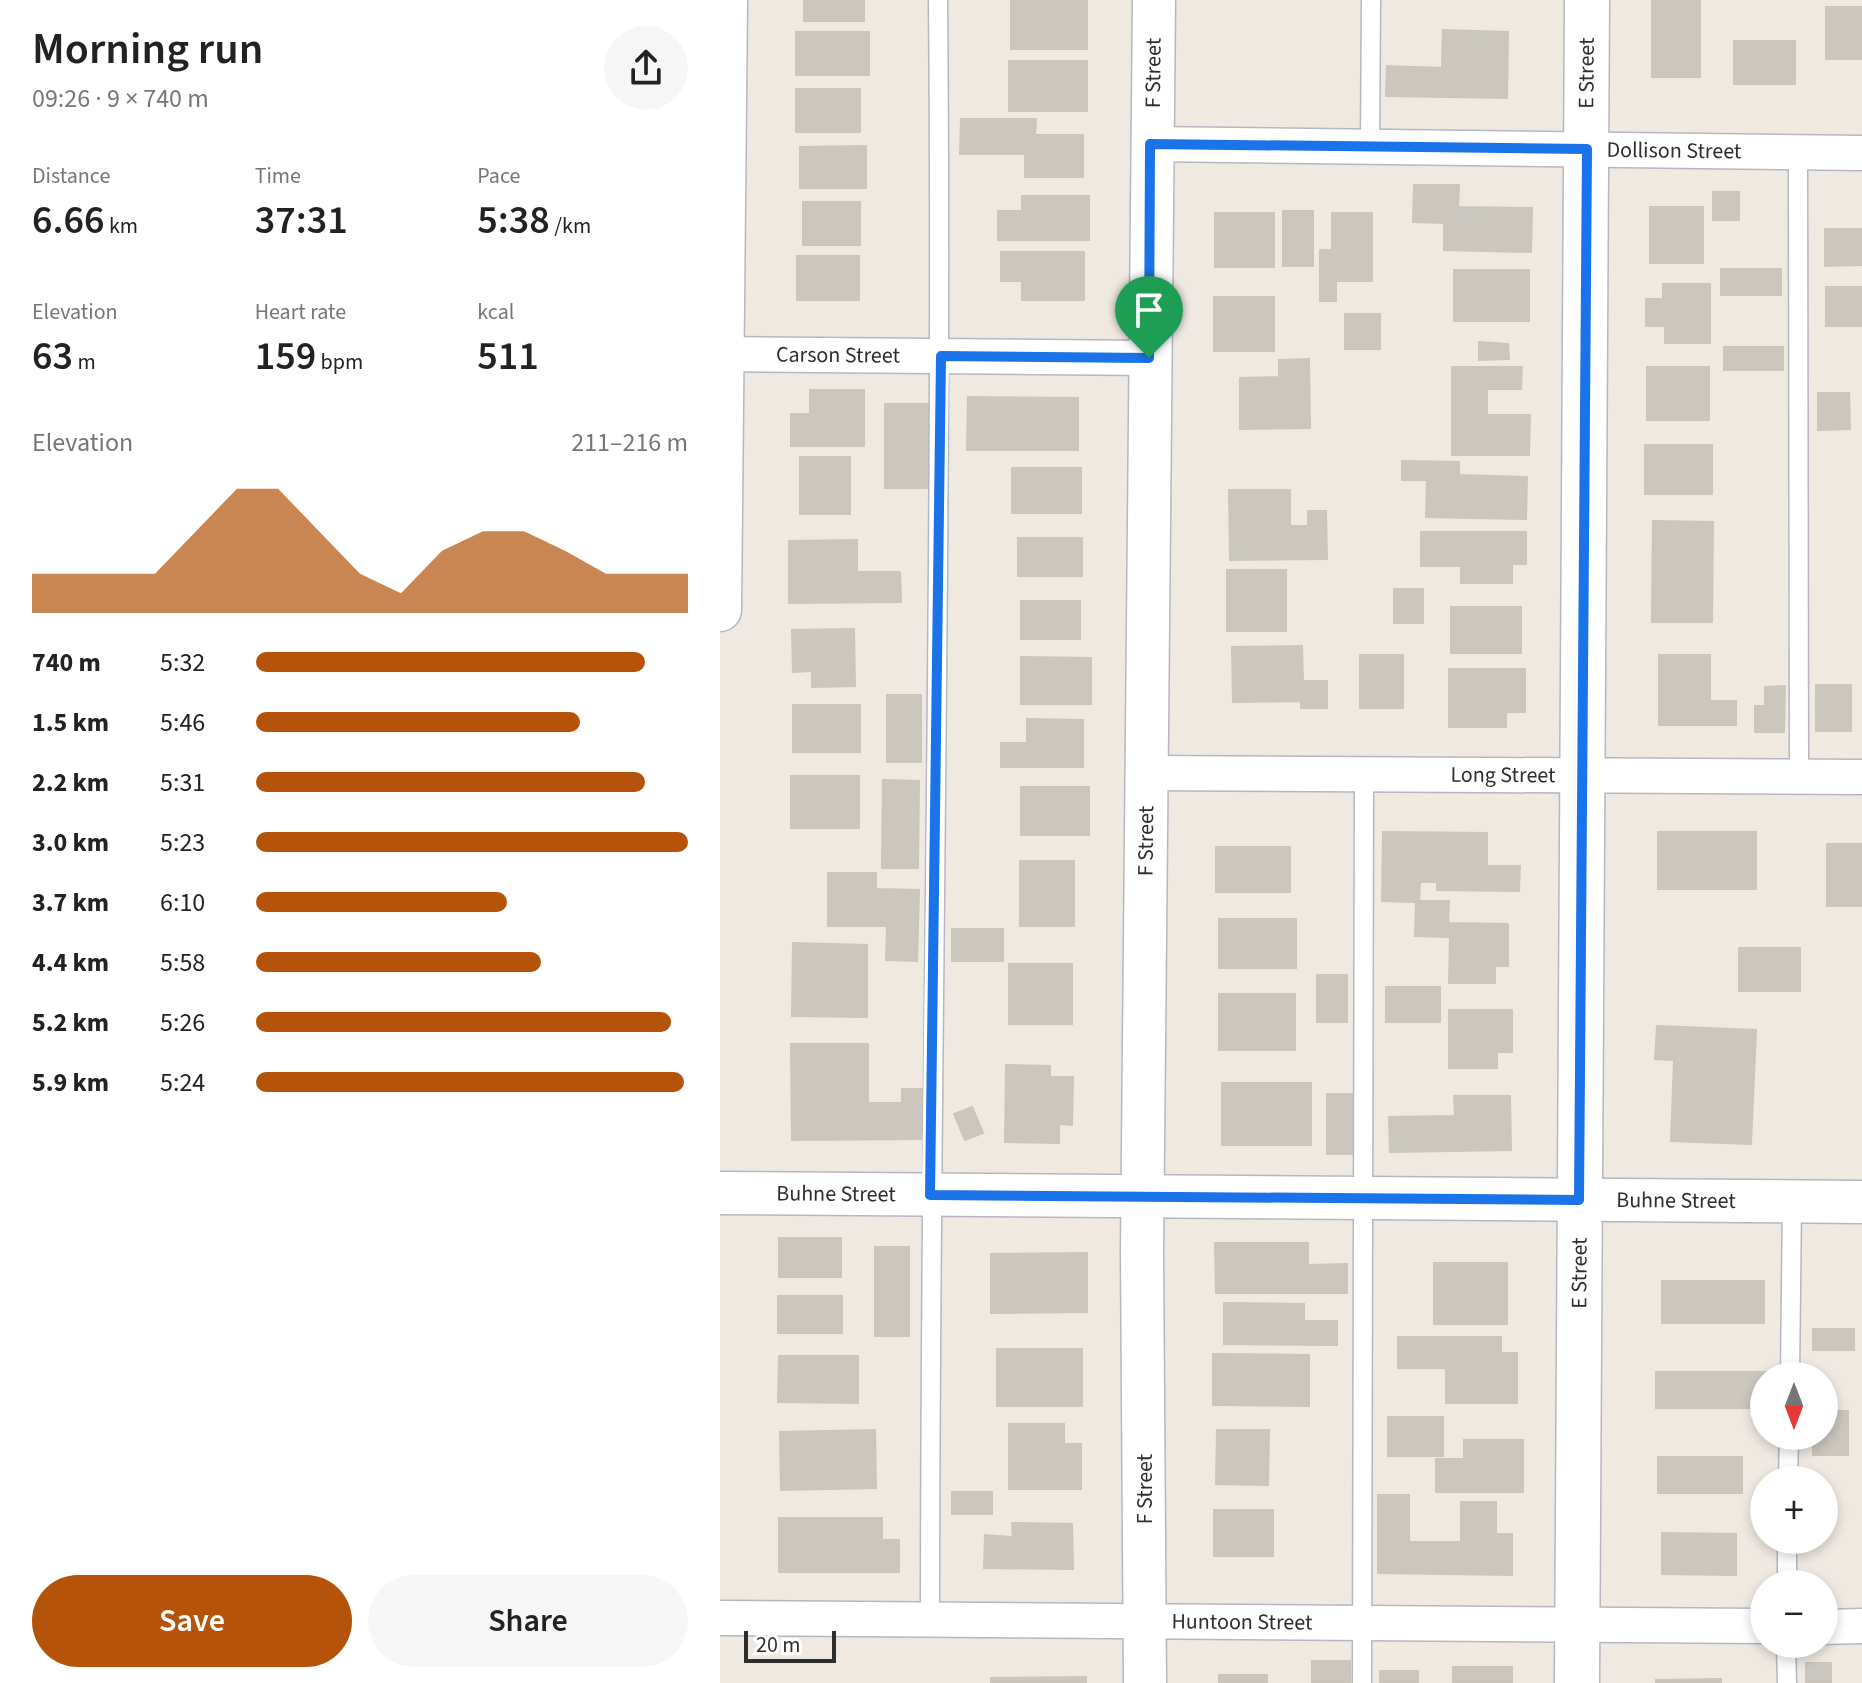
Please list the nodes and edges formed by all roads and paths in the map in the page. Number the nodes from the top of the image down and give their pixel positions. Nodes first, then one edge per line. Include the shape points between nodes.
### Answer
1 (726, 0) edge
2 (938, 0) edge
3 (1154, 0) edge
4 (1371, 0) edge
5 (1587, 0) edge
6 (1150, 144) junction
7 (1370, 144) junction
8 (1587, 149) junction
9 (1798, 152) junction
10 (1862, 153) edge
11 (721, 354) edge
12 (941, 356) junction
13 (1149, 358) junction
14 (720, 610) edge
15 (1145, 773) junction
16 (1364, 775) junction
17 (1583, 777) junction
18 (1799, 777) junction
19 (1862, 777) edge
20 (720, 1193) edge
21 (930, 1195) junction
22 (1144, 1198) junction
23 (1365, 1198) junction
24 (1579, 1200) junction
25 (1792, 1201) junction
26 (1862, 1202) edge
27 (1790, 1362) edge
28 (720, 1618) edge
29 (930, 1619) junction
30 (1146, 1620) junction
31 (1362, 1621) junction
32 (1577, 1624) junction
33 (1750, 1626) edge
34 (1862, 1626) edge
35 (1838, 1627) edge
36 (1786, 1658) edge
37 (1145, 1683) edge
38 (1362, 1683) edge
39 (1577, 1683) edge
40 (1787, 1683) edge

1 - 11 street
2 - 12 lane
3 - 6 street, F Street
4 - 7 lane
5 - 8 main road, E Street
6 - 7 street, Dollison Street
6 - 13 street, F Street
7 - 8 street, Dollison Street
8 - 9 street, Dollison Street
8 - 17 main road, E Street
9 - 10 street, Dollison Street
9 - 18 lane
11 - 12 street, Carson Street
11 - 14 street
12 - 13 street, Carson Street
12 - 21 lane
13 - 15 street, F Street
15 - 16 street, Long Street
15 - 22 street, F Street
16 - 17 street, Long Street
16 - 23 lane
17 - 18 street, Long Street
17 - 24 main road, E Street
18 - 19 street, Long Street
20 - 21 street, Buhne Street
21 - 22 street, Buhne Street
21 - 29 lane
22 - 23 street, Buhne Street
22 - 30 street, F Street
23 - 24 street, Buhne Street
23 - 31 lane
24 - 25 street, Buhne Street
24 - 32 main road, E Street
25 - 26 street, Buhne Street
25 - 27 lane
28 - 29 street, Huntoon Street
29 - 30 street, Huntoon Street
30 - 31 street, Huntoon Street
30 - 37 street, F Street
31 - 32 street, Huntoon Street
31 - 38 lane
32 - 33 street, Huntoon Street
32 - 39 main road, E Street
34 - 35 street
36 - 40 lane

